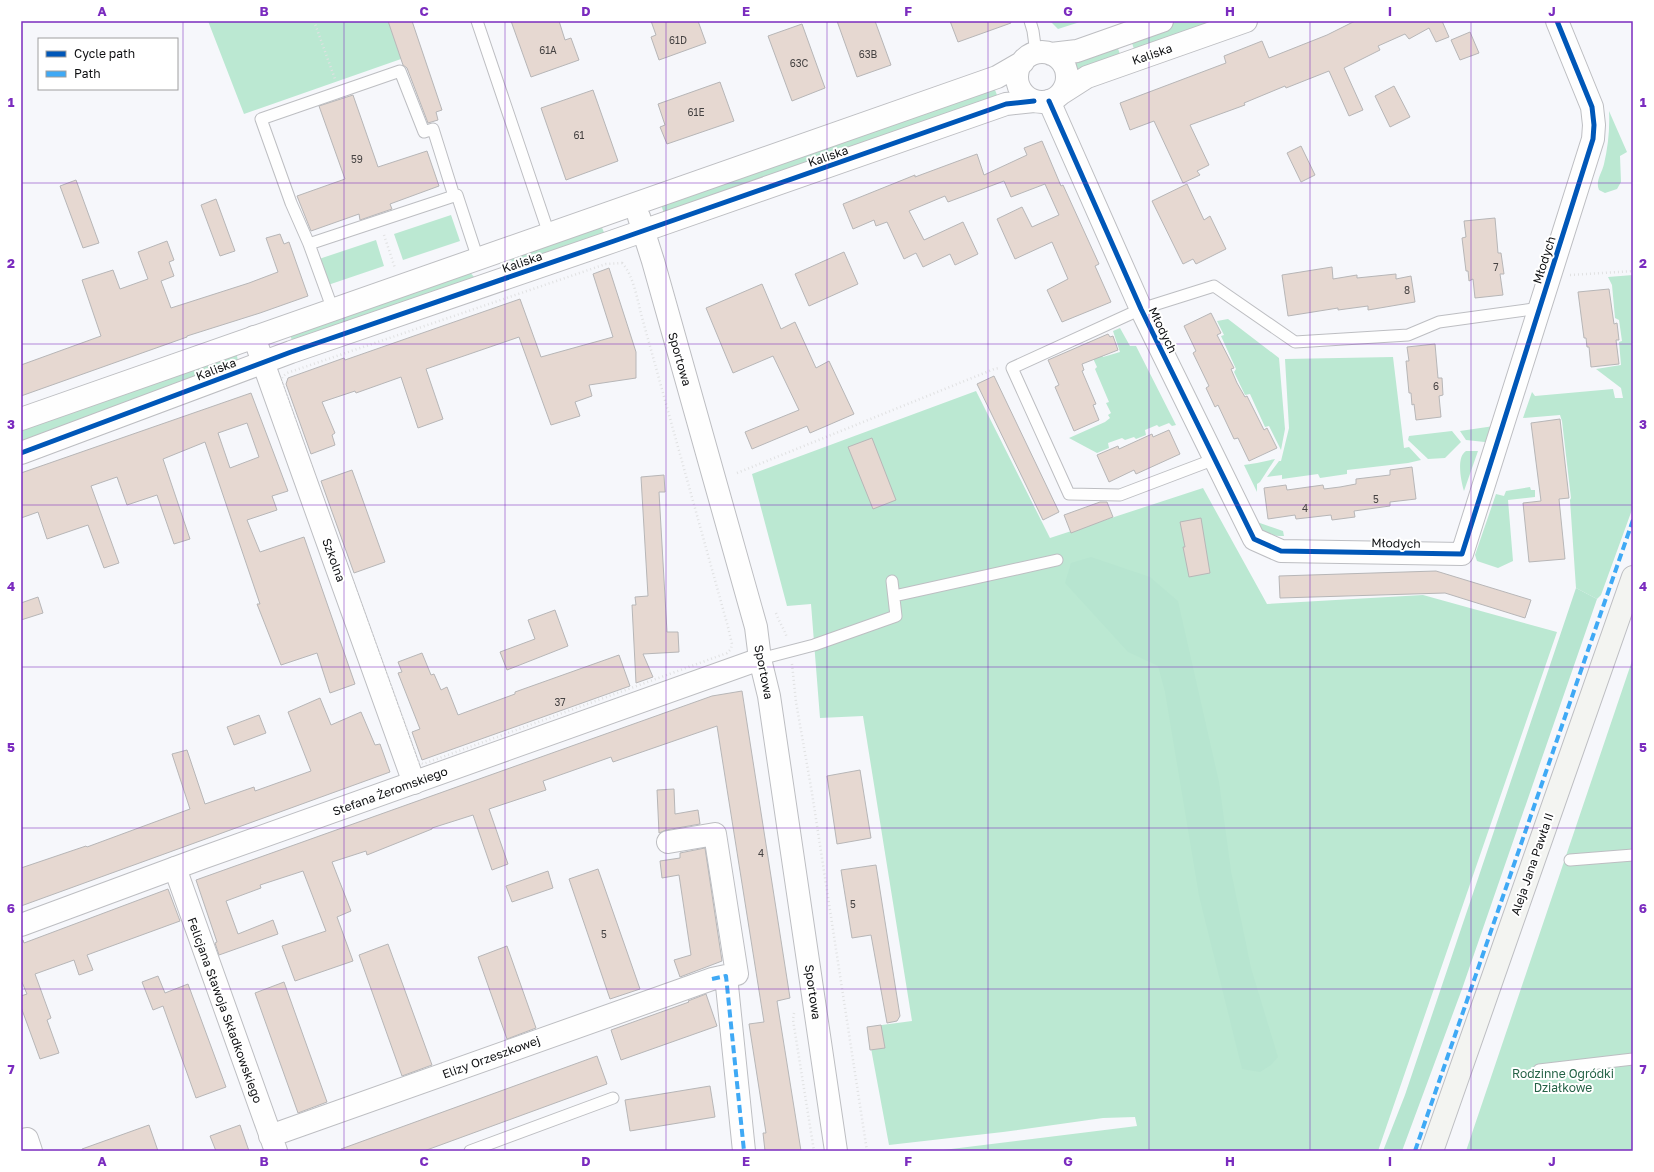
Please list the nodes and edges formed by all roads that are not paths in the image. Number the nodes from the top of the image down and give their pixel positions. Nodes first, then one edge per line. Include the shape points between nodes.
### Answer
1 (477, 21) edge
2 (1030, 21) edge
3 (1162, 21) edge
4 (1246, 21) edge
5 (1558, 21) edge
6 (1037, 56) junction
7 (1048, 98) junction
8 (454, 196) junction
9 (635, 204) junction
10 (644, 231) junction
11 (549, 234) junction
12 (309, 244) junction
13 (484, 257) junction
14 (498, 281) junction
15 (1540, 308) junction
16 (1141, 309) junction
17 (333, 310) junction
18 (254, 337) junction
19 (263, 362) junction
20 (21, 419) edge
21 (21, 453) edge
22 (1215, 459) junction
23 (1056, 560) dead end
24 (1633, 577) edge
25 (892, 581) dead end
26 (894, 596) junction
27 (760, 659) junction
28 (414, 783) junction
29 (668, 842) dead end
30 (1633, 855) edge
31 (1570, 860) dead end
32 (175, 868) junction
33 (21, 925) edge
34 (719, 977) junction
35 (1633, 1059) edge
36 (1539, 1070) dead end
37 (613, 1098) dead end
38 (273, 1143) edge
39 (470, 1151) edge
40 (744, 1151) edge
41 (836, 1151) edge
42 (1432, 1151) edge

1 - 11 lane
2 - 6 lane
3 - 6 street, Kaliska via 1077,51
4 - 7 street, Kaliska via 1087,77
5 - 15 street, Młodych via 1592,107 1594,125 1593,139
6 - 7 street via 1058,58 1066,71 1067,79
6 - 7 street via 1019,69 1018,84 1021,91
6 - 9 street, Kaliska via 997,77
7 - 10 street, Kaliska via 1006,104
7 - 16 street, Młodych
8 - 12 lane
8 - 12 lane via 433,130 424,132 400,71 261,119 291,203
8 - 13 lane via 457,195
9 - 10 street, Sportowa
9 - 11 street, Kaliska
10 - 14 street, Kaliska
10 - 27 street, Sportowa via 756,627
11 - 13 street, Kaliska
12 - 17 lane
13 - 14 street
13 - 17 street, Kaliska
14 - 19 street, Kaliska
15 - 16 lane via 1439,322 1408,335 1295,342 1214,286
15 - 22 street, Młodych via 1462,554 1282,551 1254,539
16 - 22 street, Młodych
16 - 22 lane via 1012,368 1069,494 1120,495
17 - 18 street, Kaliska
18 - 19 street, Szkolna
18 - 20 street, Kaliska
19 - 21 street, Kaliska
19 - 28 street, Szkolna
23 - 26 lane
24 - 42 main road, Aleja Jana Pawła II
25 - 26 lane
26 - 27 lane via 896,616 814,645
27 - 28 street, Stefana Żeromskiego
27 - 41 street, Sportowa via 769,696
28 - 32 street, Stefana Żeromskiego
29 - 34 street via 715,834 736,974
30 - 31 lane
32 - 33 street, Stefana Żeromskiego
32 - 38 street, Felicjana Sławoja Składkowskiego
34 - 38 street, Elizy Orzeszkowej
34 - 40 street
35 - 36 lane
37 - 39 lane

